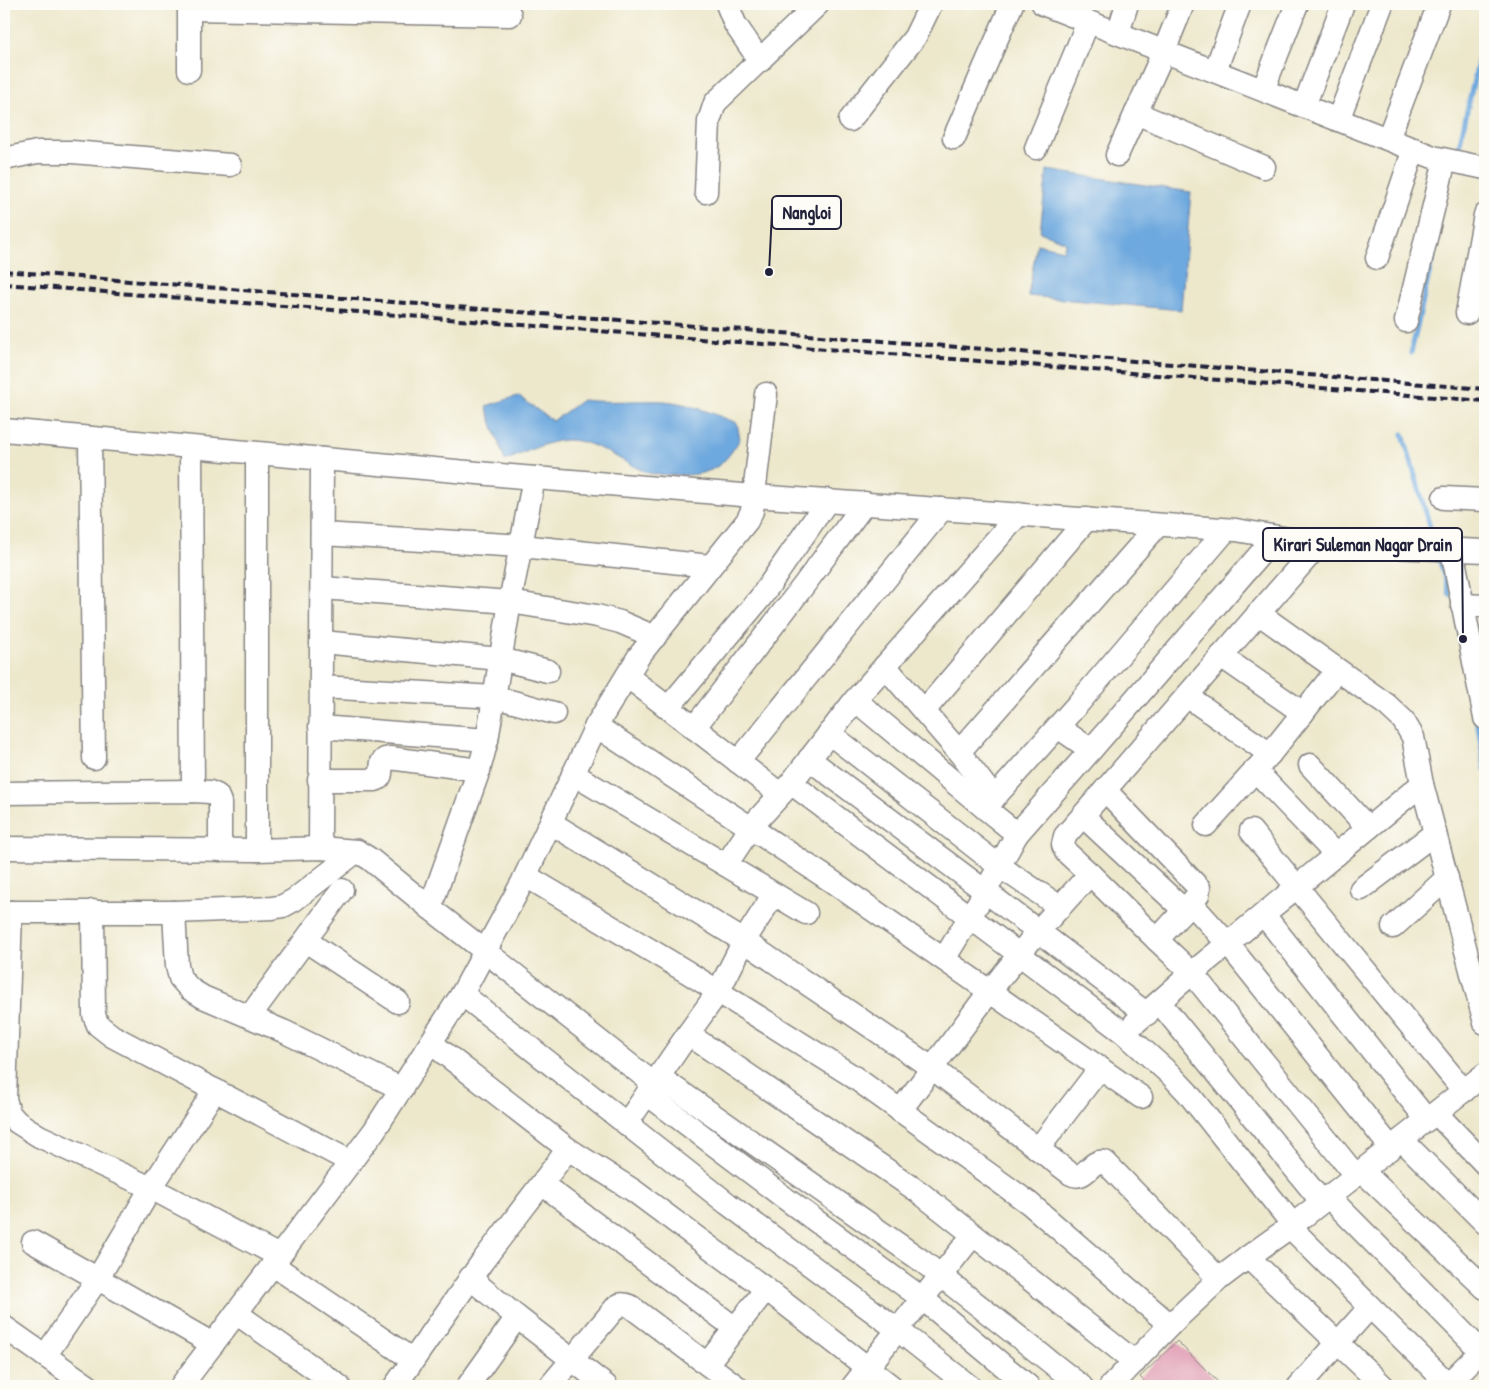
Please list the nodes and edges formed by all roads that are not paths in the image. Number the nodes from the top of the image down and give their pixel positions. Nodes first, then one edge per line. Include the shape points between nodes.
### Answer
1 (727, 4) edge
2 (818, 4) edge
3 (931, 4) edge
4 (1012, 4) edge
5 (1047, 4) edge
6 (1126, 4) edge
7 (1183, 4) edge
8 (1240, 4) edge
9 (1297, 4) edge
10 (1343, 4) edge
11 (1382, 4) edge
12 (1439, 4) edge
13 (189, 6) edge
14 (510, 15) dead end
15 (1088, 15) edge
16 (1118, 33) junction
17 (1164, 51) junction
18 (760, 61) junction
19 (189, 70) dead end
20 (1215, 71) junction
21 (1263, 90) junction
22 (1304, 106) junction
23 (1136, 113) junction
24 (850, 120) dead end
25 (1338, 120) junction
26 (954, 138) dead end
27 (1388, 139) junction
28 (1036, 148) dead end
29 (1414, 149) junction
30 (1117, 155) dead end
31 (4, 159) edge
32 (1444, 160) junction
33 (230, 165) dead end
34 (1264, 167) dead end
35 (1485, 168) edge
36 (706, 192) dead end
37 (1485, 215) edge
38 (1377, 258) dead end
39 (1467, 313) dead end
40 (1406, 321) dead end
41 (766, 394) dead end
42 (4, 430) edge
43 (90, 438) junction
44 (191, 448) junction
45 (257, 454) junction
46 (322, 459) junction
47 (534, 478) junction
48 (754, 496) junction
49 (1444, 498) dead end
50 (828, 500) junction
51 (1485, 500) edge
52 (865, 503) junction
53 (942, 509) junction
54 (1019, 514) junction
55 (1087, 520) junction
56 (1158, 525) junction
57 (1226, 530) junction
58 (322, 534) junction
59 (1275, 537) junction
60 (1318, 544) junction
61 (522, 546) junction
62 (1441, 549) junction
63 (1485, 551) edge
64 (710, 566) junction
65 (322, 588) junction
66 (510, 602) junction
67 (1462, 605) junction
68 (1485, 606) edge
69 (1258, 613) junction
70 (655, 637) junction
71 (1477, 641) edge
72 (322, 642) junction
73 (1220, 656) junction
74 (500, 659) junction
75 (885, 666) junction
76 (548, 670) dead end
77 (1337, 670) junction
78 (627, 676) junction
79 (322, 687) junction
80 (1187, 696) junction
81 (495, 697) junction
82 (855, 700) junction
83 (668, 708) junction
84 (924, 711) junction
85 (554, 712) dead end
86 (1303, 713) junction
87 (1485, 718) edge
88 (596, 726) junction
89 (320, 727) junction
90 (1058, 727) junction
91 (694, 728) junction
92 (829, 733) junction
93 (487, 740) junction
94 (1091, 750) junction
95 (959, 752) junction
96 (1270, 754) junction
97 (94, 758) dead end
98 (809, 759) junction
99 (738, 762) junction
100 (1310, 764) dead end
101 (479, 770) junction
102 (1255, 770) junction
103 (574, 774) junction
104 (319, 780) junction
105 (1422, 784) junction
106 (785, 789) junction
107 (1105, 790) junction
108 (193, 791) junction
109 (4, 794) edge
110 (990, 804) junction
111 (1082, 816) junction
112 (550, 823) junction
113 (1206, 825) dead end
114 (750, 828) junction
115 (1368, 828) junction
116 (1251, 831) dead end
117 (1435, 832) junction
118 (1017, 834) junction
119 (4, 848) edge
120 (320, 848) junction
121 (220, 850) junction
122 (257, 850) junction
123 (357, 851) junction
124 (1336, 856) junction
125 (726, 865) junction
126 (999, 866) junction
127 (1090, 874) junction
128 (526, 876) junction
129 (1447, 878) junction
130 (1297, 887) junction
131 (1361, 889) dead end
132 (342, 890) dead end
133 (986, 892) junction
134 (774, 894) junction
135 (1060, 907) junction
136 (1188, 907) junction
137 (430, 908) junction
138 (93, 911) junction
139 (7, 912) edge
140 (174, 912) junction
141 (806, 913) dead end
142 (1264, 915) junction
143 (969, 918) junction
144 (1393, 927) dead end
145 (1038, 930) junction
146 (1157, 940) junction
147 (306, 941) junction
148 (744, 941) junction
149 (1228, 944) junction
150 (485, 952) junction
151 (1019, 955) junction
152 (944, 959) junction
153 (1192, 973) junction
154 (990, 991) junction
155 (718, 992) junction
156 (462, 994) junction
157 (398, 1002) dead end
158 (1153, 1008) junction
159 (250, 1016) junction
160 (1485, 1023) edge
161 (1124, 1033) junction
162 (688, 1034) junction
163 (431, 1043) junction
164 (932, 1068) junction
165 (1100, 1068) junction
166 (1478, 1084) edge
167 (653, 1085) junction
168 (402, 1088) junction
169 (215, 1090) junction
170 (1141, 1097) dead end
171 (900, 1111) junction
172 (1432, 1116) junction
173 (627, 1123) junction
174 (1397, 1144) junction
175 (568, 1149) junction
176 (1038, 1149) junction
177 (351, 1162) junction
178 (1485, 1164) edge
179 (1359, 1173) junction
180 (542, 1184) junction
181 (151, 1188) junction
182 (1326, 1199) junction
183 (1485, 1223) edge
184 (1292, 1226) junction
185 (973, 1235) junction
186 (33, 1242) dead end
187 (1248, 1257) junction
188 (276, 1260) junction
189 (940, 1276) junction
190 (98, 1278) junction
191 (470, 1278) junction
192 (1219, 1280) junction
193 (1485, 1288) edge
194 (766, 1289) junction
195 (923, 1299) junction
196 (1370, 1307) junction
197 (236, 1313) junction
198 (517, 1317) junction
199 (1170, 1325) junction
200 (4, 1326) edge
201 (736, 1328) junction
202 (898, 1330) junction
203 (1338, 1342) junction
204 (213, 1344) junction
205 (1484, 1351) edge
206 (45, 1356) junction
207 (413, 1360) junction
208 (572, 1360) junction
209 (1134, 1362) junction
210 (707, 1364) junction
211 (868, 1367) junction
212 (1377, 1384) edge
213 (88, 1386) edge
214 (181, 1386) edge
215 (339, 1386) edge
216 (395, 1386) edge
217 (468, 1386) edge
218 (550, 1386) edge
219 (606, 1386) edge
220 (736, 1386) edge
221 (853, 1386) edge
222 (891, 1386) edge
223 (969, 1386) edge
224 (1028, 1386) edge
225 (1081, 1386) edge
226 (1112, 1386) edge
227 (1299, 1386) edge
228 (1448, 1386) edge

1 - 18 street via 735,24
2 - 18 street
3 - 24 street via 915,37
4 - 26 street
5 - 15 street
6 - 16 street
7 - 17 street
8 - 20 street
9 - 21 street
10 - 22 street
11 - 25 street
12 - 27 street
13 - 14 street
13 - 19 street
15 - 16 street
15 - 28 street
16 - 17 street
17 - 20 street
17 - 23 street
18 - 36 street via 715,103 709,121
20 - 21 street
21 - 22 street
22 - 25 street
23 - 30 street
23 - 34 street
25 - 27 street
27 - 29 street
29 - 32 street
29 - 38 street
31 - 33 street via 36,152 72,152
32 - 35 street
32 - 40 street
37 - 39 street
41 - 48 street
42 - 43 street
43 - 44 street
43 - 97 street
44 - 45 street
44 - 108 street
45 - 46 street
45 - 122 street
46 - 47 street
46 - 58 street
47 - 48 street
47 - 61 street
48 - 50 street
48 - 64 street via 747,521
49 - 51 street
50 - 52 street
50 - 83 street via 761,597
52 - 53 street
52 - 91 street
53 - 54 street
53 - 99 street
54 - 55 street
54 - 75 street
55 - 56 street
55 - 84 street
56 - 57 street
56 - 95 street
57 - 59 street
57 - 90 street
58 - 61 street
58 - 65 street
59 - 60 street
59 - 94 street
60 - 62 street
60 - 69 street
61 - 64 street
61 - 66 street
62 - 63 street
62 - 67 street
64 - 70 street
65 - 66 street
65 - 72 street
66 - 70 street via 596,616
66 - 74 street
67 - 68 street
67 - 71 street
69 - 73 street
69 - 77 street
70 - 78 street
71 - 87 street
72 - 74 street
72 - 79 street
73 - 80 street
73 - 86 street
74 - 76 street
74 - 81 street
75 - 82 street
75 - 84 street
77 - 86 street
77 - 105 street via 1403,720 1413,737
78 - 83 street
78 - 88 street
79 - 81 street
79 - 89 street
80 - 96 street
80 - 107 street
81 - 85 street
81 - 93 street
82 - 92 street
82 - 110 street
83 - 91 street
84 - 95 street
86 - 96 street
88 - 103 street
88 - 114 street
89 - 93 street
89 - 104 street
90 - 94 street
90 - 110 street
91 - 99 street
92 - 98 street
92 - 126 street
93 - 101 street
94 - 118 street
95 - 110 street
96 - 102 street
98 - 106 street
98 - 133 street
99 - 106 street
100 - 115 street
101 - 104 street via 390,758 382,762 379,779
101 - 137 street
102 - 113 street
102 - 124 street
103 - 112 street
103 - 125 street
104 - 120 street
105 - 115 street
105 - 117 street
106 - 114 street
106 - 143 street
107 - 111 street
107 - 136 street via 1197,884 1200,892
108 - 109 street
108 - 121 street via 217,795 220,802
110 - 118 street
111 - 127 street via 1065,836 1063,844 1066,852
111 - 136 street
112 - 128 street
112 - 148 street
114 - 125 street
114 - 152 street
115 - 124 street
116 - 130 street
117 - 129 street
117 - 131 street
118 - 126 street
119 - 121 street
120 - 122 street
120 - 123 street
121 - 122 street
123 - 137 street
123 - 140 street via 283,906
124 - 130 street
125 - 134 street
126 - 133 street
126 - 135 street
127 - 135 street
127 - 146 street
128 - 150 street
128 - 155 street
129 - 144 street
129 - 160 street
130 - 142 street
130 - 166 street
132 - 147 street
133 - 143 street
133 - 145 street
134 - 141 street
134 - 148 street
135 - 145 street
136 - 146 street
136 - 149 street
137 - 150 street
138 - 139 street
138 - 140 street
138 - 169 street via 94,1015 98,1025 112,1036
139 - 181 street via 6,1099 9,1113 39,1136
140 - 159 street via 180,978 203,997
142 - 149 street
142 - 172 street
143 - 151 street
143 - 152 street
145 - 151 street
145 - 158 street
146 - 153 street
147 - 157 street
147 - 159 street
148 - 155 street
148 - 164 street
149 - 153 street
149 - 174 street
150 - 156 street
150 - 167 street
151 - 154 street
151 - 161 street
152 - 154 street
153 - 158 street
153 - 179 street
154 - 164 street
154 - 165 street
155 - 162 street
155 - 171 street
156 - 163 street
156 - 173 street
158 - 161 street
158 - 182 street
159 - 168 street
161 - 184 street via 1187,1092
162 - 167 street
162 - 185 street via 919,1192
163 - 168 street
163 - 175 street
164 - 171 street
164 - 176 street
165 - 170 street
165 - 176 street
166 - 172 street
167 - 173 street
167 - 189 street via 804,1178
167 - 195 street via 786,1199
168 - 177 street
169 - 177 street
169 - 181 street
171 - 199 street via 1028,1203
172 - 174 street
172 - 178 street
173 - 202 street via 728,1204
174 - 179 street
174 - 183 street
175 - 180 street
175 - 194 street via 634,1191
176 - 192 street via 1076,1177 1082,1176 1097,1162 1105,1162
177 - 188 street
179 - 182 street
179 - 193 street
180 - 191 street
180 - 201 street
181 - 188 street
181 - 190 street
182 - 184 street
182 - 205 street
184 - 187 street
184 - 196 street
185 - 189 street
185 - 209 street
186 - 190 street
187 - 192 street
187 - 203 street
188 - 197 street
188 - 207 street
189 - 195 street
189 - 225 street
190 - 204 street
190 - 206 street
191 - 198 street
191 - 207 street
192 - 199 street
194 - 201 street
194 - 211 street
195 - 202 street
195 - 224 street
196 - 203 street
196 - 228 street
197 - 204 street
197 - 215 street
198 - 208 street
198 - 217 street
199 - 209 street
200 - 206 street
201 - 210 street
202 - 211 street
202 - 223 street
203 - 212 street
203 - 227 street
204 - 214 street
205 - 228 street
206 - 213 street
207 - 216 street
208 - 210 street via 616,1307 624,1304
208 - 218 street
208 - 219 street
209 - 226 street
210 - 220 street
211 - 221 street
211 - 222 street

